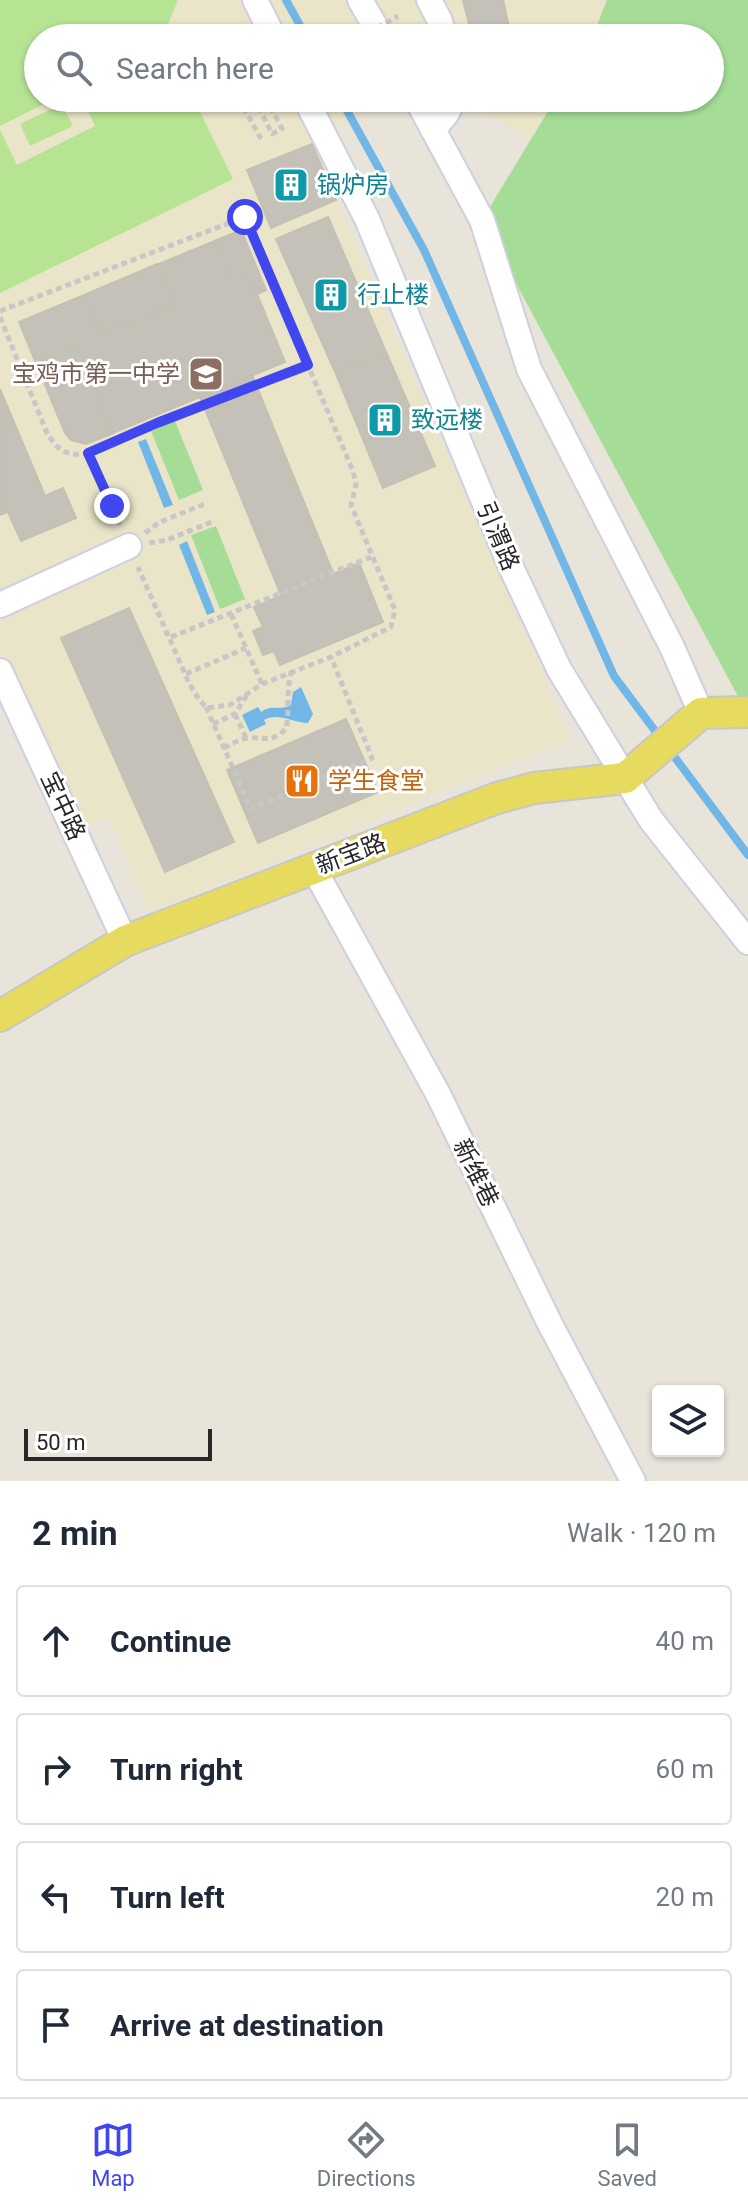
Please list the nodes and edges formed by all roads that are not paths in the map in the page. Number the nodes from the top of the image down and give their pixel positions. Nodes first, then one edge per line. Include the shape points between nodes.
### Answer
1 (255, 0) edge
2 (360, 0) edge
3 (429, 0) edge
4 (267, 24) edge
5 (374, 24) edge
6 (441, 24) edge
7 (312, 112) edge
8 (423, 112) edge
9 (447, 112) edge
10 (433, 130) junction
11 (129, 546) road end
12 (0, 605) edge
13 (0, 671) edge
14 (748, 712) edge
15 (701, 713) junction
16 (625, 778) junction
17 (314, 869) junction
18 (125, 941) junction
19 (748, 942) edge
20 (0, 1016) edge
21 (633, 1481) edge

1 - 4 street
2 - 5 street
3 - 6 street
7 - 16 street, 引渭路 via 367,219 517,580 559,669
8 - 10 street
9 - 10 street
10 - 15 street via 482,220 529,369
11 - 12 street
13 - 18 street, 宝中路
14 - 15 main road
15 - 16 main road
16 - 17 main road, 新宝路 via 534,788 497,798
16 - 19 street, 引渭路 via 651,820
17 - 18 main road, 新宝路
17 - 21 street, 新维巷 via 438,1094
18 - 20 main road, 新宝路

